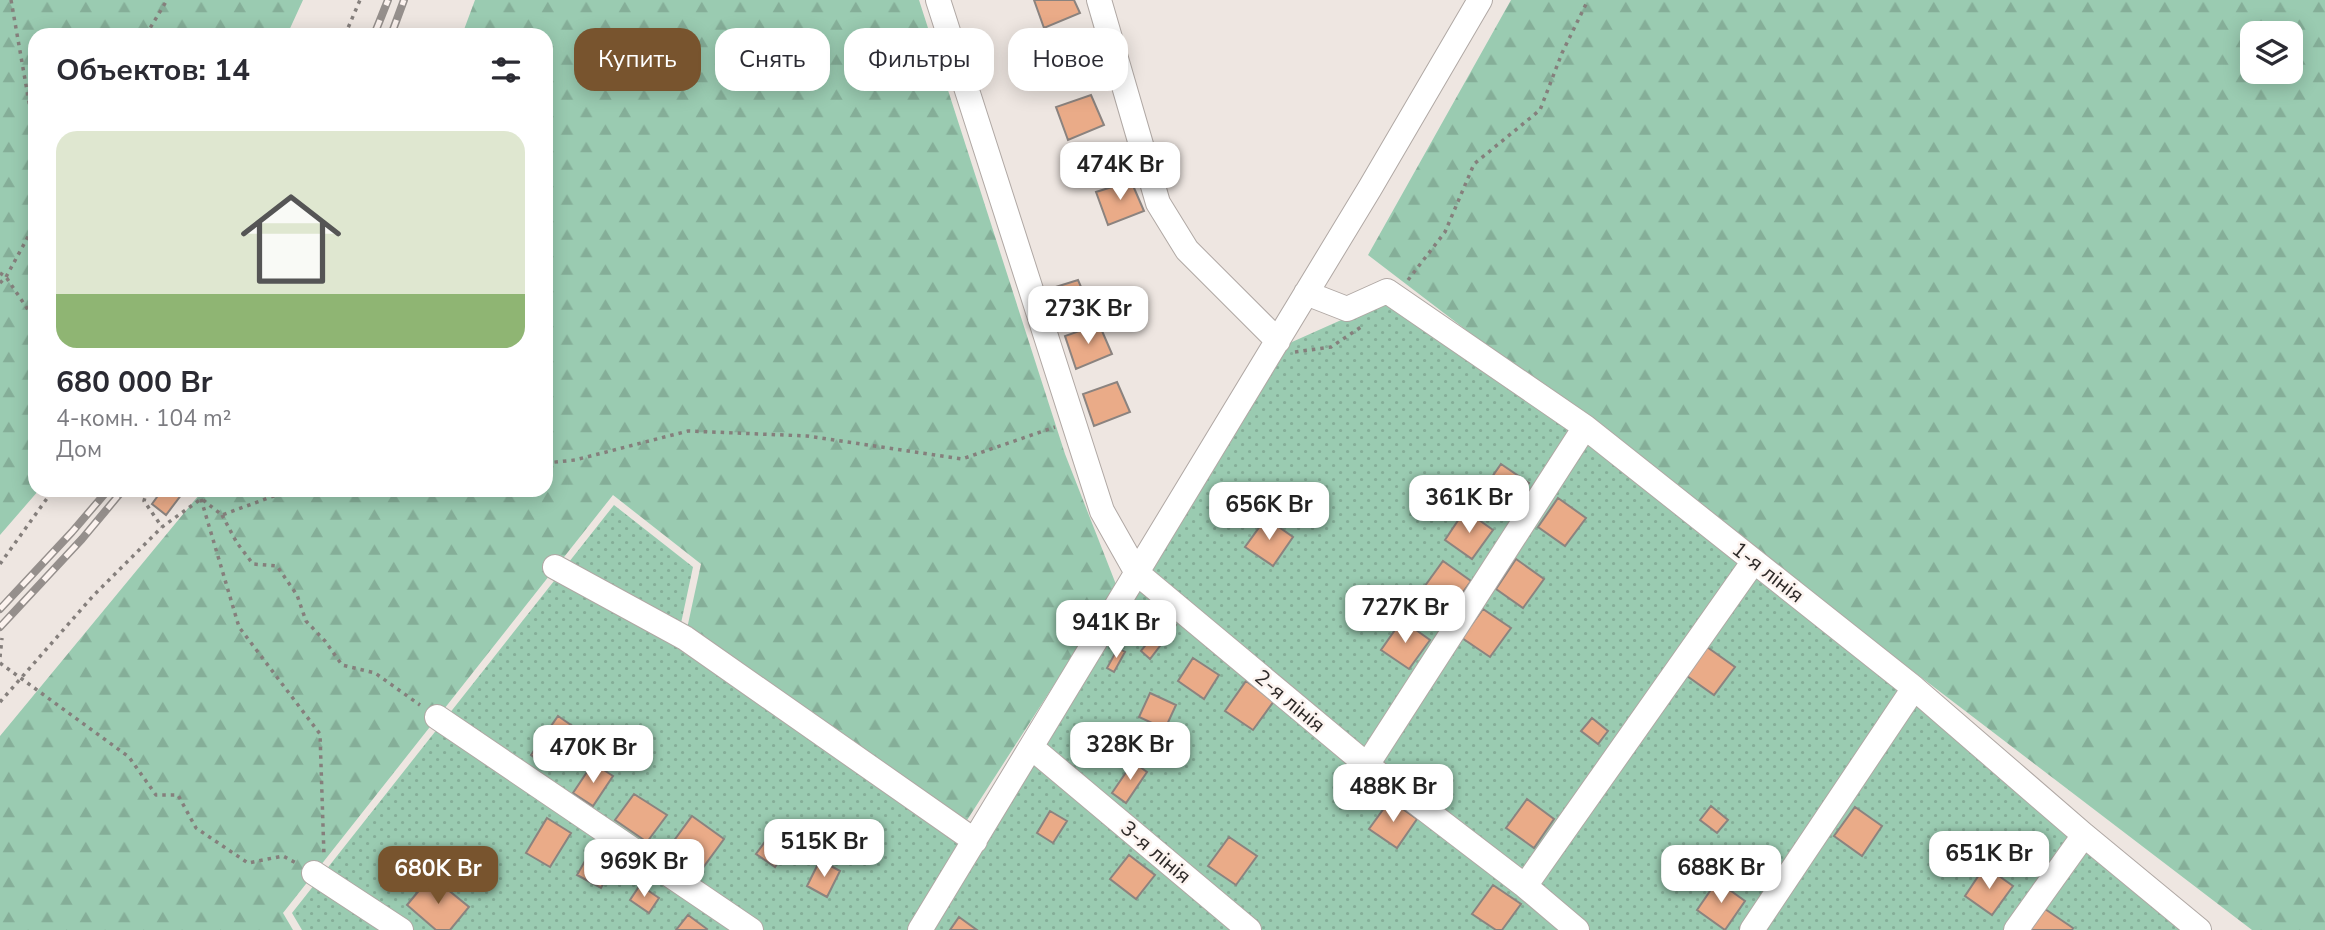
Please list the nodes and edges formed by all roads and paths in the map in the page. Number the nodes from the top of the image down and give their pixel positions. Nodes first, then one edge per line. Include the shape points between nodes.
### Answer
1 (11, 0) edge
2 (167, 0) edge
3 (360, 0) edge
4 (937, 0) edge
5 (1099, 0) edge
6 (1480, 0) edge
7 (1588, 0) edge
8 (150, 28) edge
9 (348, 28) edge
10 (28, 96) edge
11 (28, 237) edge
12 (0, 275) edge
13 (6, 277) junction
14 (0, 283) edge
15 (1306, 293) junction
16 (1395, 296) junction
17 (28, 310) edge
18 (1371, 321) dead end
19 (1282, 347) junction
20 (1073, 421) junction
21 (1586, 427) junction
22 (553, 462) edge
23 (48, 497) edge
24 (145, 497) edge
25 (271, 497) edge
26 (201, 499) junction
27 (222, 515) junction
28 (162, 527) junction
29 (1754, 561) junction
30 (0, 564) edge
31 (555, 567) dead end
32 (1137, 573) junction
33 (2, 638) dead end
34 (0, 657) edge
35 (0, 663) edge
36 (22, 678) junction
37 (1914, 688) junction
38 (0, 702) edge
39 (437, 717) joint
40 (1031, 747) junction
41 (1367, 765) junction
42 (2084, 835) junction
43 (975, 841) junction
44 (314, 873) junction
45 (1525, 886) junction
46 (921, 929) edge
47 (401, 930) edge
48 (751, 930) edge
49 (1249, 930) edge
50 (1577, 930) edge
51 (1752, 930) edge
52 (2016, 930) edge
53 (2199, 930) edge

1 - 10 path
2 - 8 path
3 - 9 path
4 - 20 street
5 - 19 street via 1158,203 1187,250
6 - 15 street
7 - 16 path via 1540,110 1474,164 1445,232
11 - 13 path
12 - 13 path
13 - 14 path
13 - 17 path
15 - 16 street via 1346,309 1387,291
15 - 19 street
16 - 21 street, 1-я лінія
18 - 19 path via 1331,347
19 - 32 street
20 - 22 path via 962,459 807,436 688,431
20 - 32 street via 1102,510
21 - 29 street, 1-я лінія
21 - 41 street
23 - 30 path
24 - 28 path
25 - 27 path
26 - 27 path
26 - 28 path
26 - 44 path via 239,627 320,734 324,860
27 - 39 path via 253,564 277,566 306,621 342,665 375,673
28 - 36 path via 93,596
29 - 37 street, 1-я лінія
29 - 45 street
31 - 43 street via 685,638
32 - 40 street
32 - 41 street, 2-я лінія
33 - 34 path
35 - 36 path
36 - 38 path
36 - 44 path via 129,757 156,795 178,795 196,828 206,835 248,863 284,856
37 - 42 street, 1-я лінія
37 - 51 street
39 - 48 street
40 - 43 street
40 - 49 street, 3-я лінія
41 - 45 street, 2-я лінія
42 - 52 street
42 - 53 street, 1-я лінія
43 - 46 street
44 - 47 street
45 - 50 street, 2-я лінія

